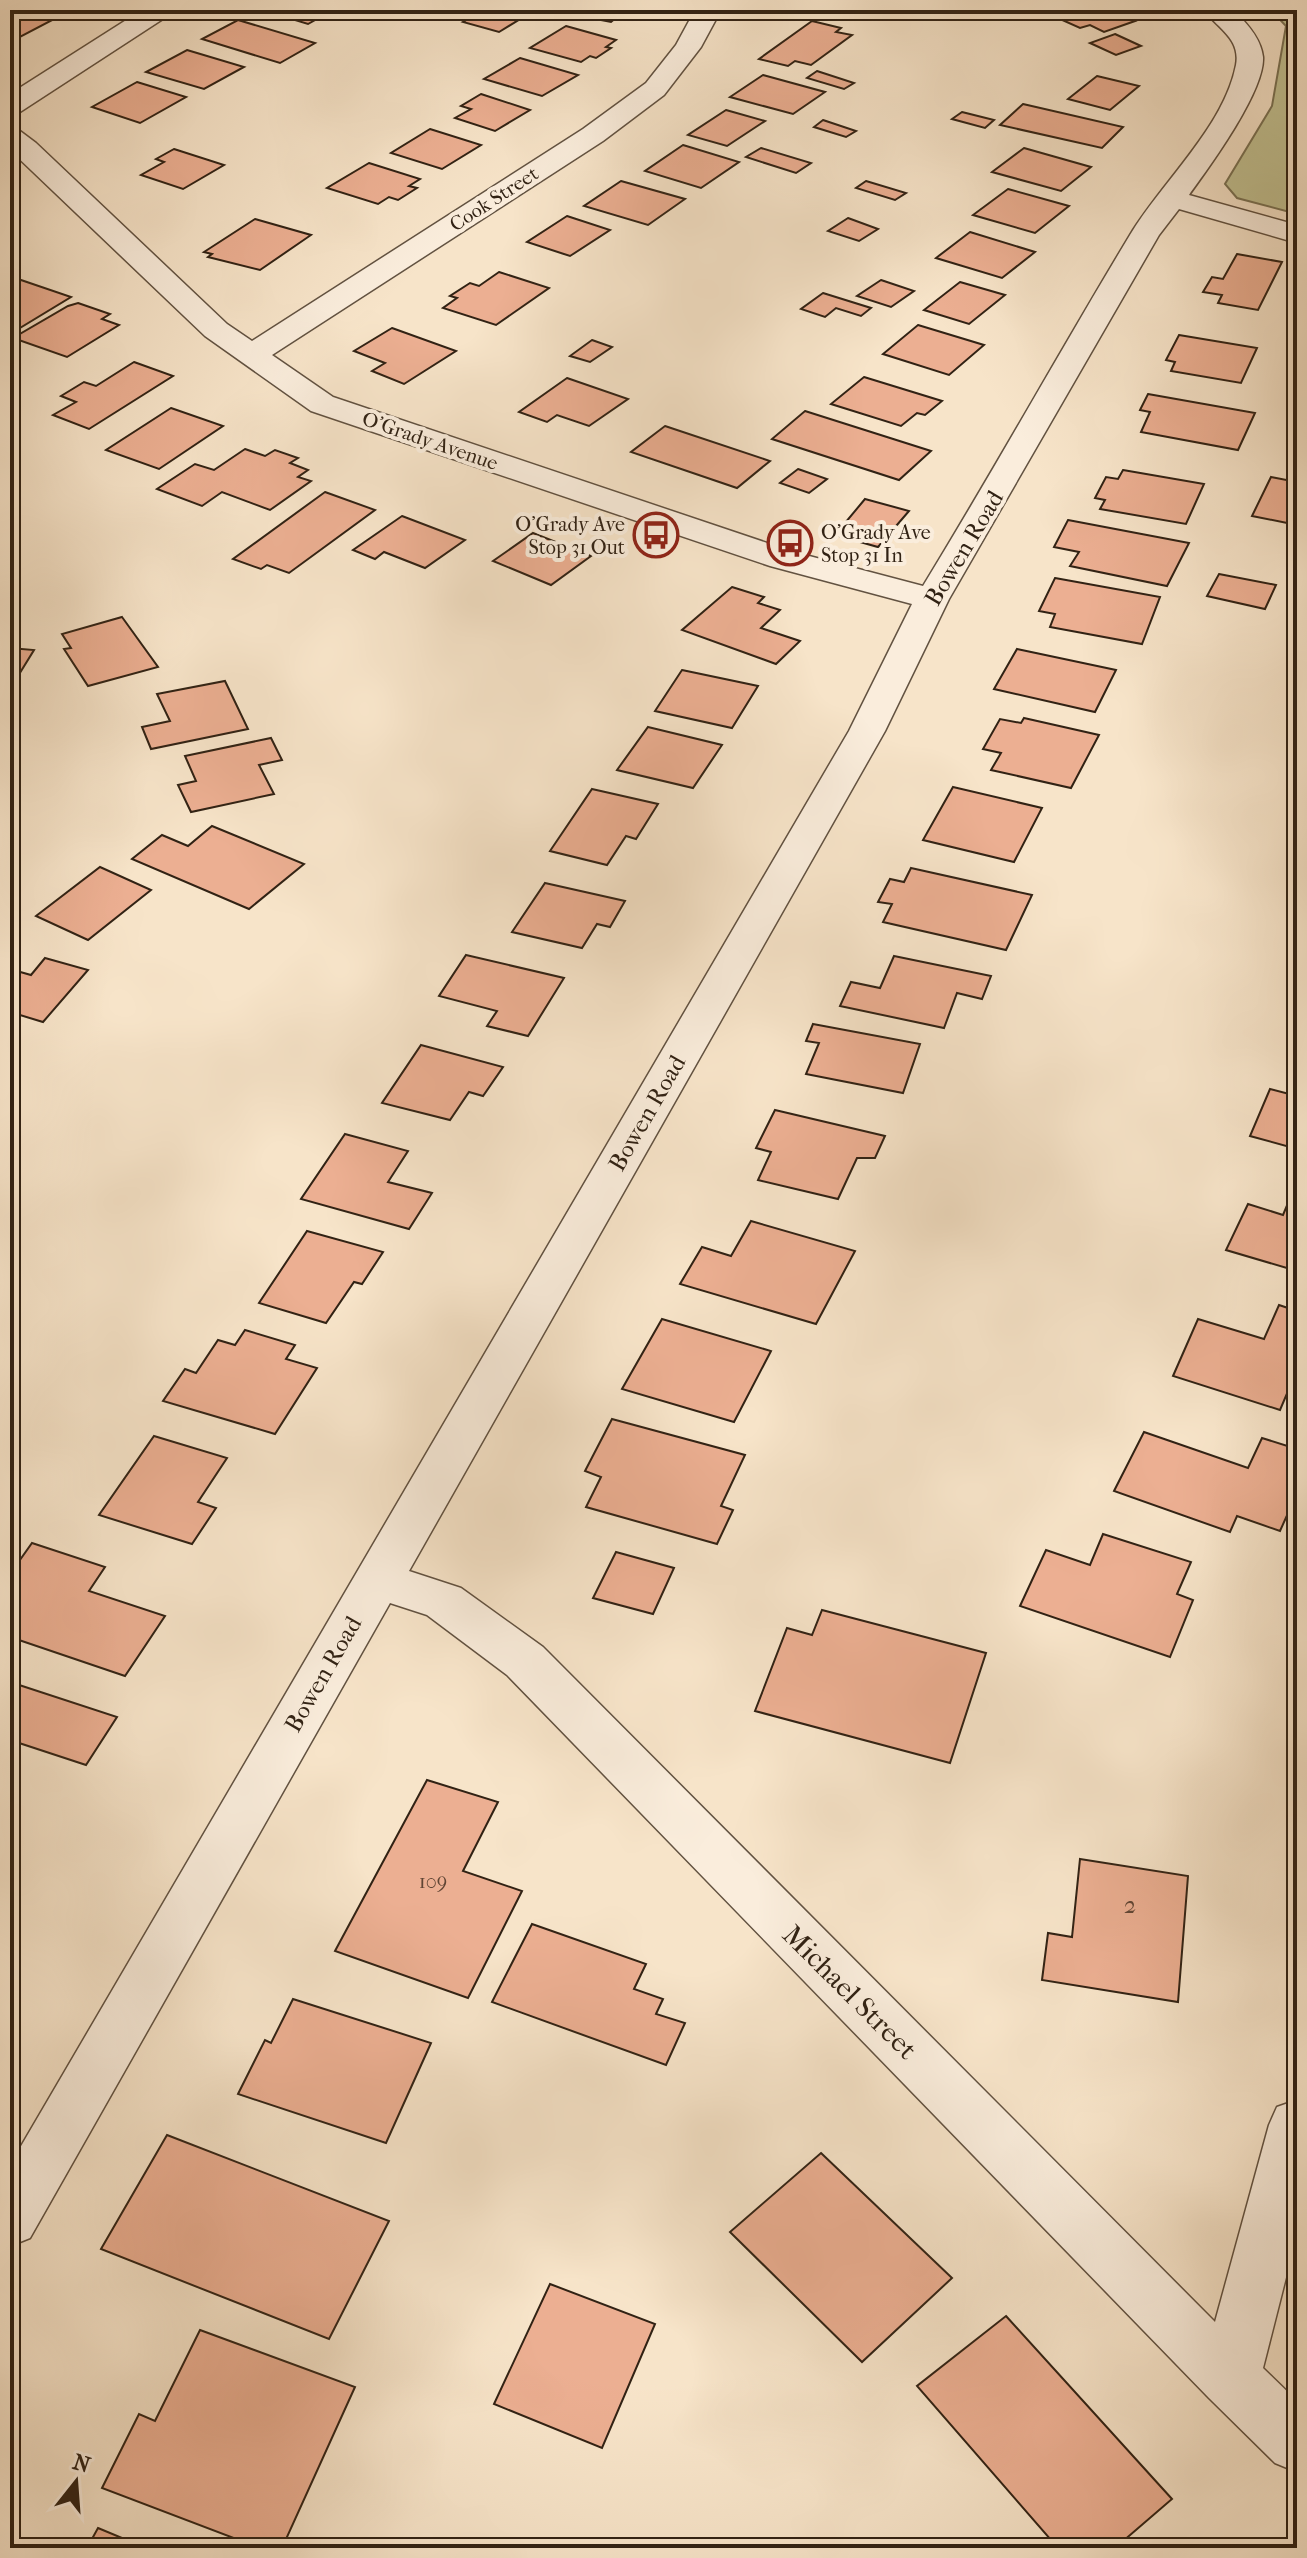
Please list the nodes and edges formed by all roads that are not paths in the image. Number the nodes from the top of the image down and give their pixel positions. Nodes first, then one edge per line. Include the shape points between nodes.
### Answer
1 (160, 10) edge
2 (708, 10) edge
3 (1217, 10) edge
4 (10, 106) edge
5 (10, 137) edge
6 (1174, 199) junction
7 (1297, 234) edge
8 (250, 356) junction
9 (932, 599) junction
10 (377, 1580) junction
11 (1297, 2125) edge
12 (10, 2219) edge
13 (1230, 2378) junction
14 (1297, 2442) edge

1 - 4 street
2 - 8 street, Cook Street via 688,47 655,89 593,135
3 - 6 street, Bowen Road via 1243,34 1249,64 1236,97
5 - 8 street, O'Grady Avenue
6 - 7 street
6 - 9 street, Bowen Road via 1146,232
8 - 9 street, O'Grady Avenue via 322,404 767,554
9 - 10 street, Bowen Road via 867,731
10 - 12 street, Bowen Road
10 - 13 street, Michael Street via 444,1601 525,1661
11 - 13 street
13 - 14 street, Michael Street

